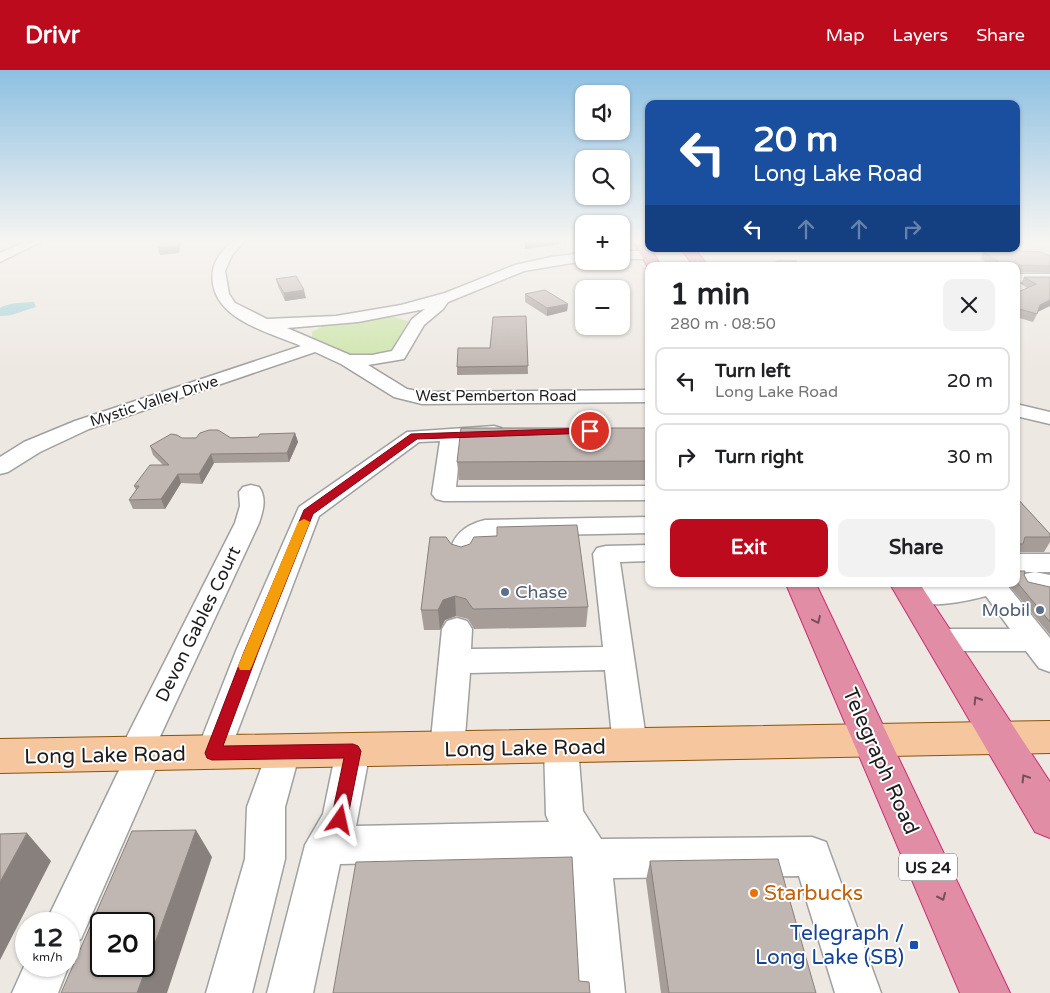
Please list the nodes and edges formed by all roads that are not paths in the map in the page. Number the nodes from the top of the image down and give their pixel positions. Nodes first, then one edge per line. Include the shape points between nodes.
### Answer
1 (219, 284) edge
2 (479, 284) edge
3 (442, 300) junction
4 (386, 312) junction
5 (259, 322) junction
6 (317, 322) junction
7 (418, 322) junction
8 (308, 344) junction
9 (398, 355) junction
10 (347, 360) junction
11 (392, 388) junction
12 (645, 396) edge
13 (1020, 411) edge
14 (1050, 418) edge
15 (518, 432) edge
16 (452, 434) junction
17 (0, 467) edge
18 (251, 492) dead end
19 (645, 492) edge
20 (645, 525) edge
21 (645, 553) edge
22 (462, 556) edge
23 (1020, 565) edge
24 (1045, 576) edge
25 (802, 587) edge
26 (984, 587) edge
27 (997, 587) edge
28 (908, 589) edge
29 (457, 629) dead end
30 (941, 640) junction
31 (1042, 650) edge
32 (619, 658) junction
33 (455, 661) junction
34 (1050, 737) edge
35 (1001, 738) junction
36 (872, 740) junction
37 (630, 745) junction
38 (561, 747) junction
39 (447, 749) junction
40 (353, 751) junction
41 (283, 752) junction
42 (212, 753) junction
43 (140, 754) junction
44 (0, 756) edge
45 (1050, 818) edge
46 (324, 845) junction
47 (586, 850) junction
48 (71, 912) edge
49 (42, 977) edge
50 (35, 993) edge
51 (229, 993) edge
52 (290, 993) edge
53 (602, 993) edge
54 (858, 993) edge
55 (985, 993) edge

1 - 5 street, West Pemberton Road via 230,306
2 - 3 street
3 - 4 street
3 - 7 street
4 - 6 street
4 - 7 street
5 - 6 street
5 - 8 street, West Pemberton Road
6 - 8 street via 303,335
7 - 9 street
8 - 10 street, West Pemberton Road
8 - 17 street, Mystic Valley Drive via 82,425 32,447
9 - 10 street
9 - 11 street
10 - 11 street, West Pemberton Road
11 - 12 street, West Pemberton Road via 422,398
13 - 14 street
15 - 16 street
16 - 19 street via 444,494 599,486
16 - 42 street via 414,436 308,512
18 - 43 street, Devon Gables Court via 252,506 247,522
20 - 22 street via 485,528 469,534 462,546
21 - 32 street via 606,554
23 - 24 street
25 -> 36 highway, Telegraph Road / US 24
26 - 28 street via 961,593
27 - 31 street
28 - 30 highway
29 - 33 street
30 - 31 street
35 -> 30 highway
32 - 33 street
32 - 37 street
33 - 39 street
34 - 35 main road, Long Lake Road
35 - 36 main road, Long Lake Road
45 -> 35 highway
36 - 37 main road, Long Lake Road
36 -> 55 highway, Telegraph Road / US 24
37 - 38 main road, Long Lake Road
38 - 39 main road, Long Lake Road
38 - 47 street via 565,815
39 - 40 main road, Long Lake Road
40 - 41 main road, Long Lake Road
40 - 46 street via 340,820
41 - 42 main road, Long Lake Road
41 - 51 street via 266,807 265,859
42 - 43 main road, Long Lake Road
43 - 44 main road, Long Lake Road
43 - 48 street, Devon Gables Court
46 - 47 street
46 - 52 street
47 - 53 street
47 - 54 street via 812,856
49 - 50 street

